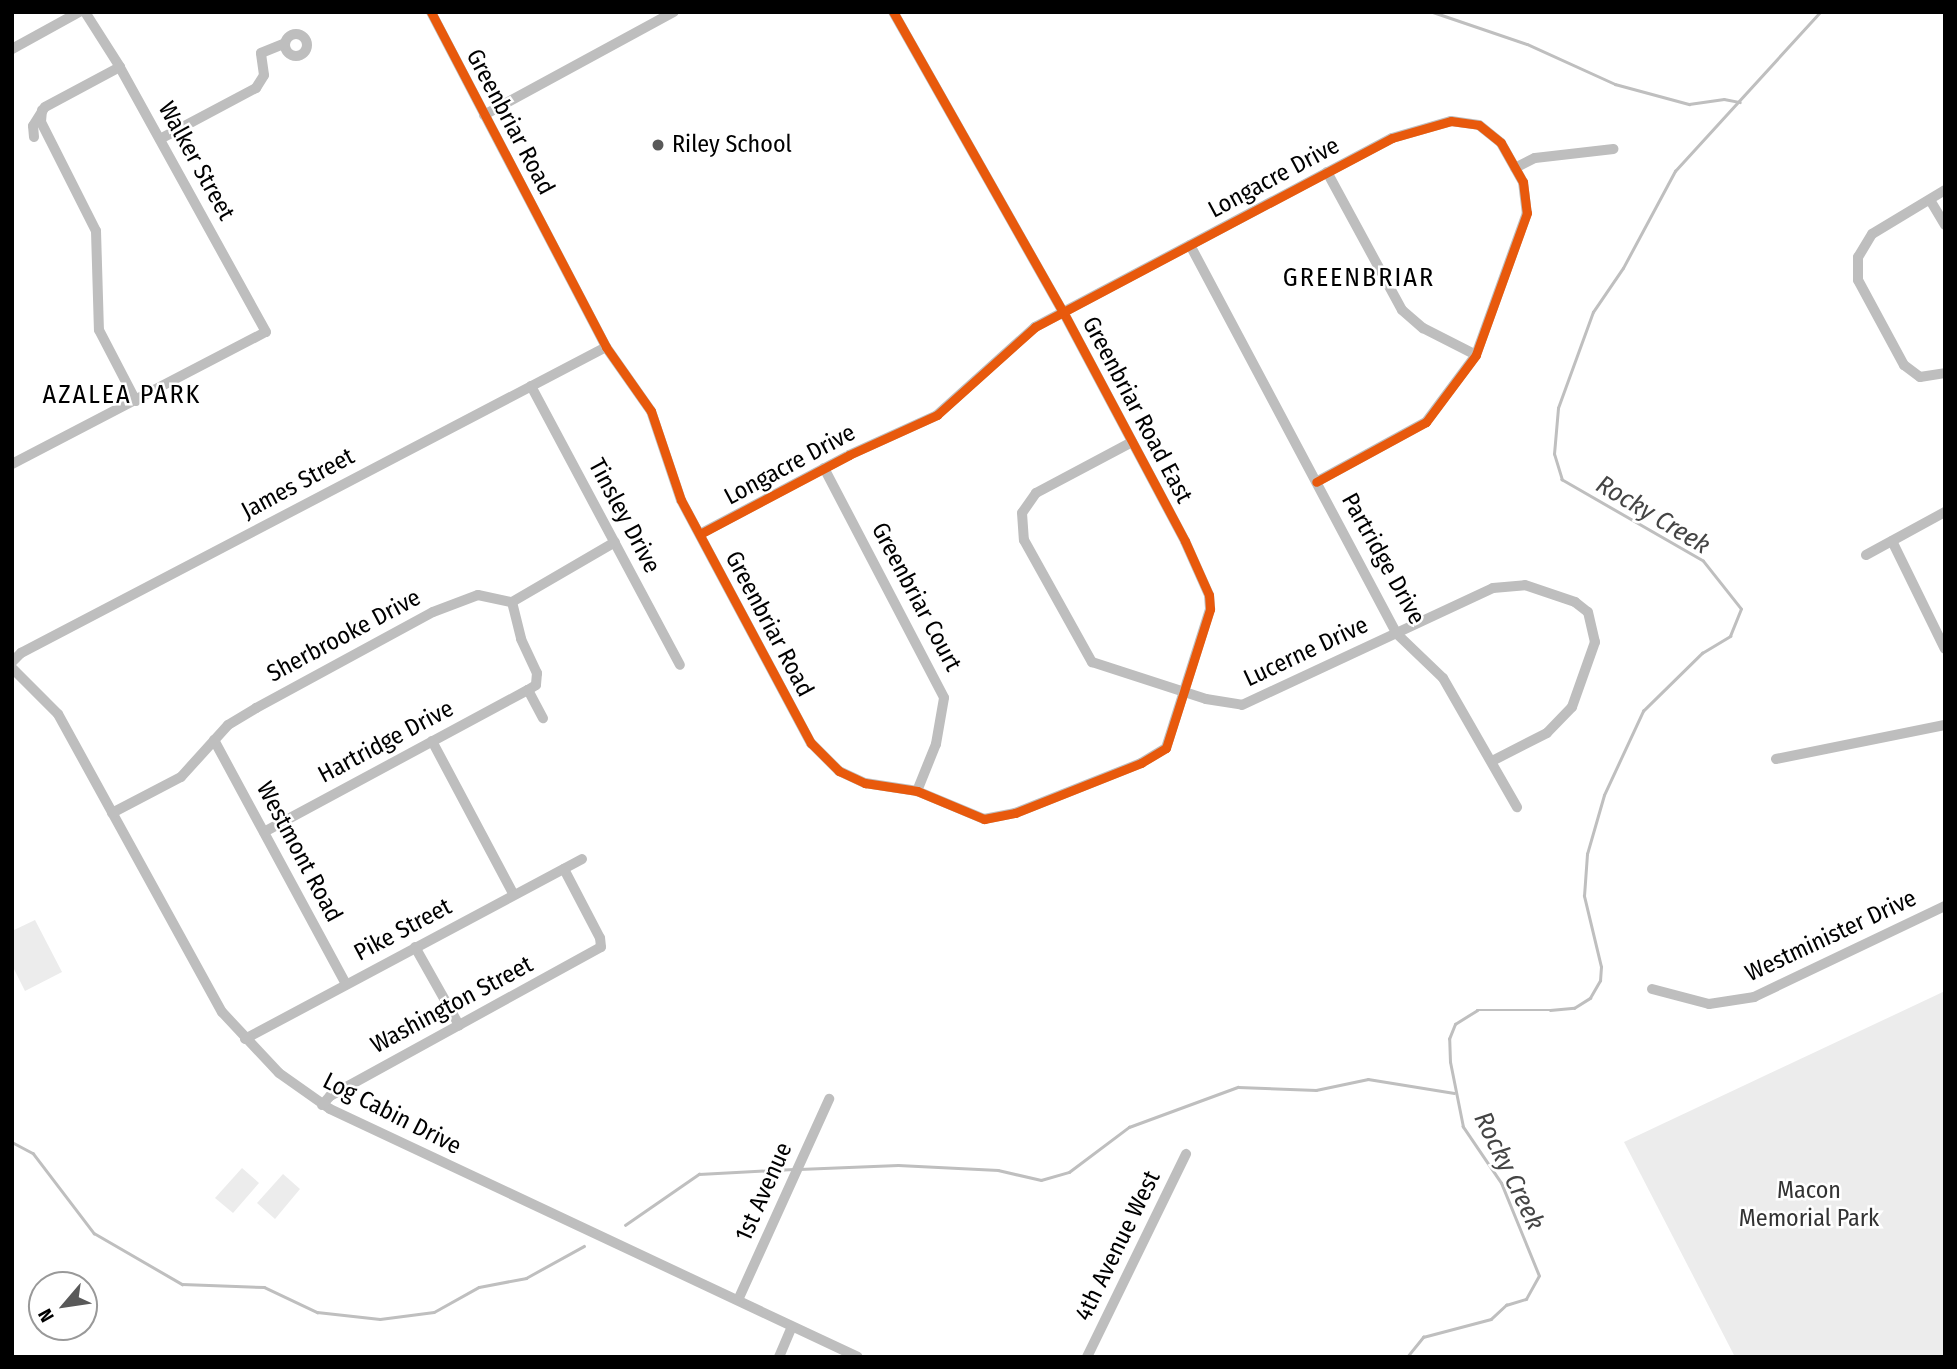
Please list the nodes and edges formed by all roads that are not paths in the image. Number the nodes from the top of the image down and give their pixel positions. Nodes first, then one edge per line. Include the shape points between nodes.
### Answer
1 (79, 12) edge
2 (85, 12) edge
3 (431, 12) edge
4 (674, 12) edge
5 (893, 12) edge
6 (283, 44) dead end
7 (12, 49) edge
8 (120, 67) junction
9 (42, 110) junction
10 (484, 115) junction
11 (34, 137) dead end
12 (160, 139) junction
13 (1613, 149) dead end
14 (1515, 168) junction
15 (1327, 172) junction
16 (1945, 190) edge
17 (1930, 200) junction
18 (1945, 225) edge
19 (1190, 245) junction
20 (1063, 312) junction
21 (606, 347) junction
22 (1476, 355) junction
23 (1945, 373) edge
24 (531, 386) junction
25 (135, 401) junction
26 (1132, 442) junction
27 (12, 464) edge
28 (824, 468) junction
29 (1316, 482) junction
30 (1945, 512) edge
31 (700, 534) junction
32 (1892, 541) junction
33 (615, 542) junction
34 (1866, 555) dead end
35 (512, 602) junction
36 (1396, 633) junction
37 (1945, 649) edge
38 (12, 662) edge
39 (680, 665) dead end
40 (12, 668) edge
41 (528, 690) junction
42 (1186, 692) junction
43 (543, 718) dead end
44 (1945, 725) edge
45 (214, 740) junction
46 (432, 741) junction
47 (1776, 759) dead end
48 (1492, 761) junction
49 (917, 791) junction
50 (1517, 807) dead end
51 (112, 813) junction
52 (264, 832) junction
53 (582, 859) dead end
54 (564, 869) junction
55 (514, 895) junction
56 (1945, 906) edge
57 (415, 947) junction
58 (346, 984) junction
59 (1652, 989) dead end
60 (459, 1024) junction
61 (244, 1039) junction
62 (829, 1100) dead end
63 (322, 1105) junction
64 (1186, 1154) dead end
65 (738, 1300) junction
66 (792, 1327) junction
67 (779, 1357) edge
68 (858, 1357) edge
69 (1087, 1357) edge

1 - 7 street
2 - 8 street, Walker Street
3 - 10 street, Greenbriar Road
4 - 10 street
5 - 20 street, Greenbriar Road East
6 - 12 street via 261,53 264,75 256,88
8 - 9 street
8 - 12 street, Walker Street
9 - 11 street via 33,126
9 - 25 street via 46,131 96,231 99,330
10 - 21 street, Greenbriar Road
12 - 25 street, Walker Street via 266,332
13 - 14 street via 1535,158
14 - 15 street, Longacre Drive via 1490,131 1458,120 1392,138
14 - 22 street, Longacre Drive via 1527,193 1527,213
15 - 19 street, Longacre Drive
15 - 22 street via 1402,310 1423,328
16 - 17 street
17 - 18 street
17 - 23 street via 1872,234 1858,257 1858,280 1904,365 1920,377
19 - 20 street, Longacre Drive
19 - 29 street, Partridge Drive
20 - 26 street, Greenbriar Road East
20 - 28 street, Longacre Drive via 1024,334 952,406
21 - 24 street, James Street
21 - 31 street, Greenbriar Road via 651,411 671,478
22 - 29 street, Longacre Drive via 1426,422
24 - 33 street, Tinsley Drive
24 - 38 street, James Street via 21,653
25 - 27 street
26 - 42 street, Greenbriar Road East via 1209,595 1210,609
26 - 42 street, Lucerne Drive via 1036,493 1022,513 1021,533 1092,662
28 - 31 street, Longacre Drive
28 - 49 street, Greenbriar Court via 944,698 936,744
29 - 36 street, Partridge Drive
30 - 32 street
31 - 49 street, Greenbriar Road via 811,743 828,765 865,783
32 - 34 street
32 - 37 street
33 - 35 street
33 - 39 street, Tinsley Drive
35 - 41 street via 521,639 537,673 536,685
35 - 45 street, Sherbrooke Drive via 478,595 450,603 256,708
36 - 42 street, Lucerne Drive via 1242,705
36 - 48 street, Partridge Drive via 1443,678
36 - 48 street, Lucerne Drive via 1493,588 1513,584 1555,594 1588,612 1595,642 1572,707 1547,733
40 - 51 street, Log Cabin Drive via 58,714
41 - 43 street
41 - 46 street, Hartridge Drive
42 - 49 street, Greenbriar Road via 1171,739 1161,753 1015,813 984,819
44 - 47 street
45 - 51 street, Sherbrooke Drive via 181,777
45 - 52 street, Westmont Road
46 - 52 street, Hartridge Drive
46 - 55 street
48 - 50 street, Partridge Drive
51 - 61 street, Log Cabin Drive via 212,996
52 - 58 street, Westmont Road
53 - 54 street, Pike Street
54 - 55 street, Pike Street
54 - 60 street, Washington Street via 602,943 598,950
55 - 57 street, Pike Street
56 - 59 street, Westminister Drive via 1754,997 1709,1004
57 - 58 street, Pike Street
57 - 60 street
58 - 61 street, Pike Street
60 - 63 street, Washington Street via 330,1096
61 - 63 street, Log Cabin Drive
62 - 65 street, 1st Avenue
63 - 65 street, Log Cabin Drive
64 - 69 street, 4th Avenue West
65 - 66 street, Log Cabin Drive
66 - 67 street
66 - 68 street, Log Cabin Drive

